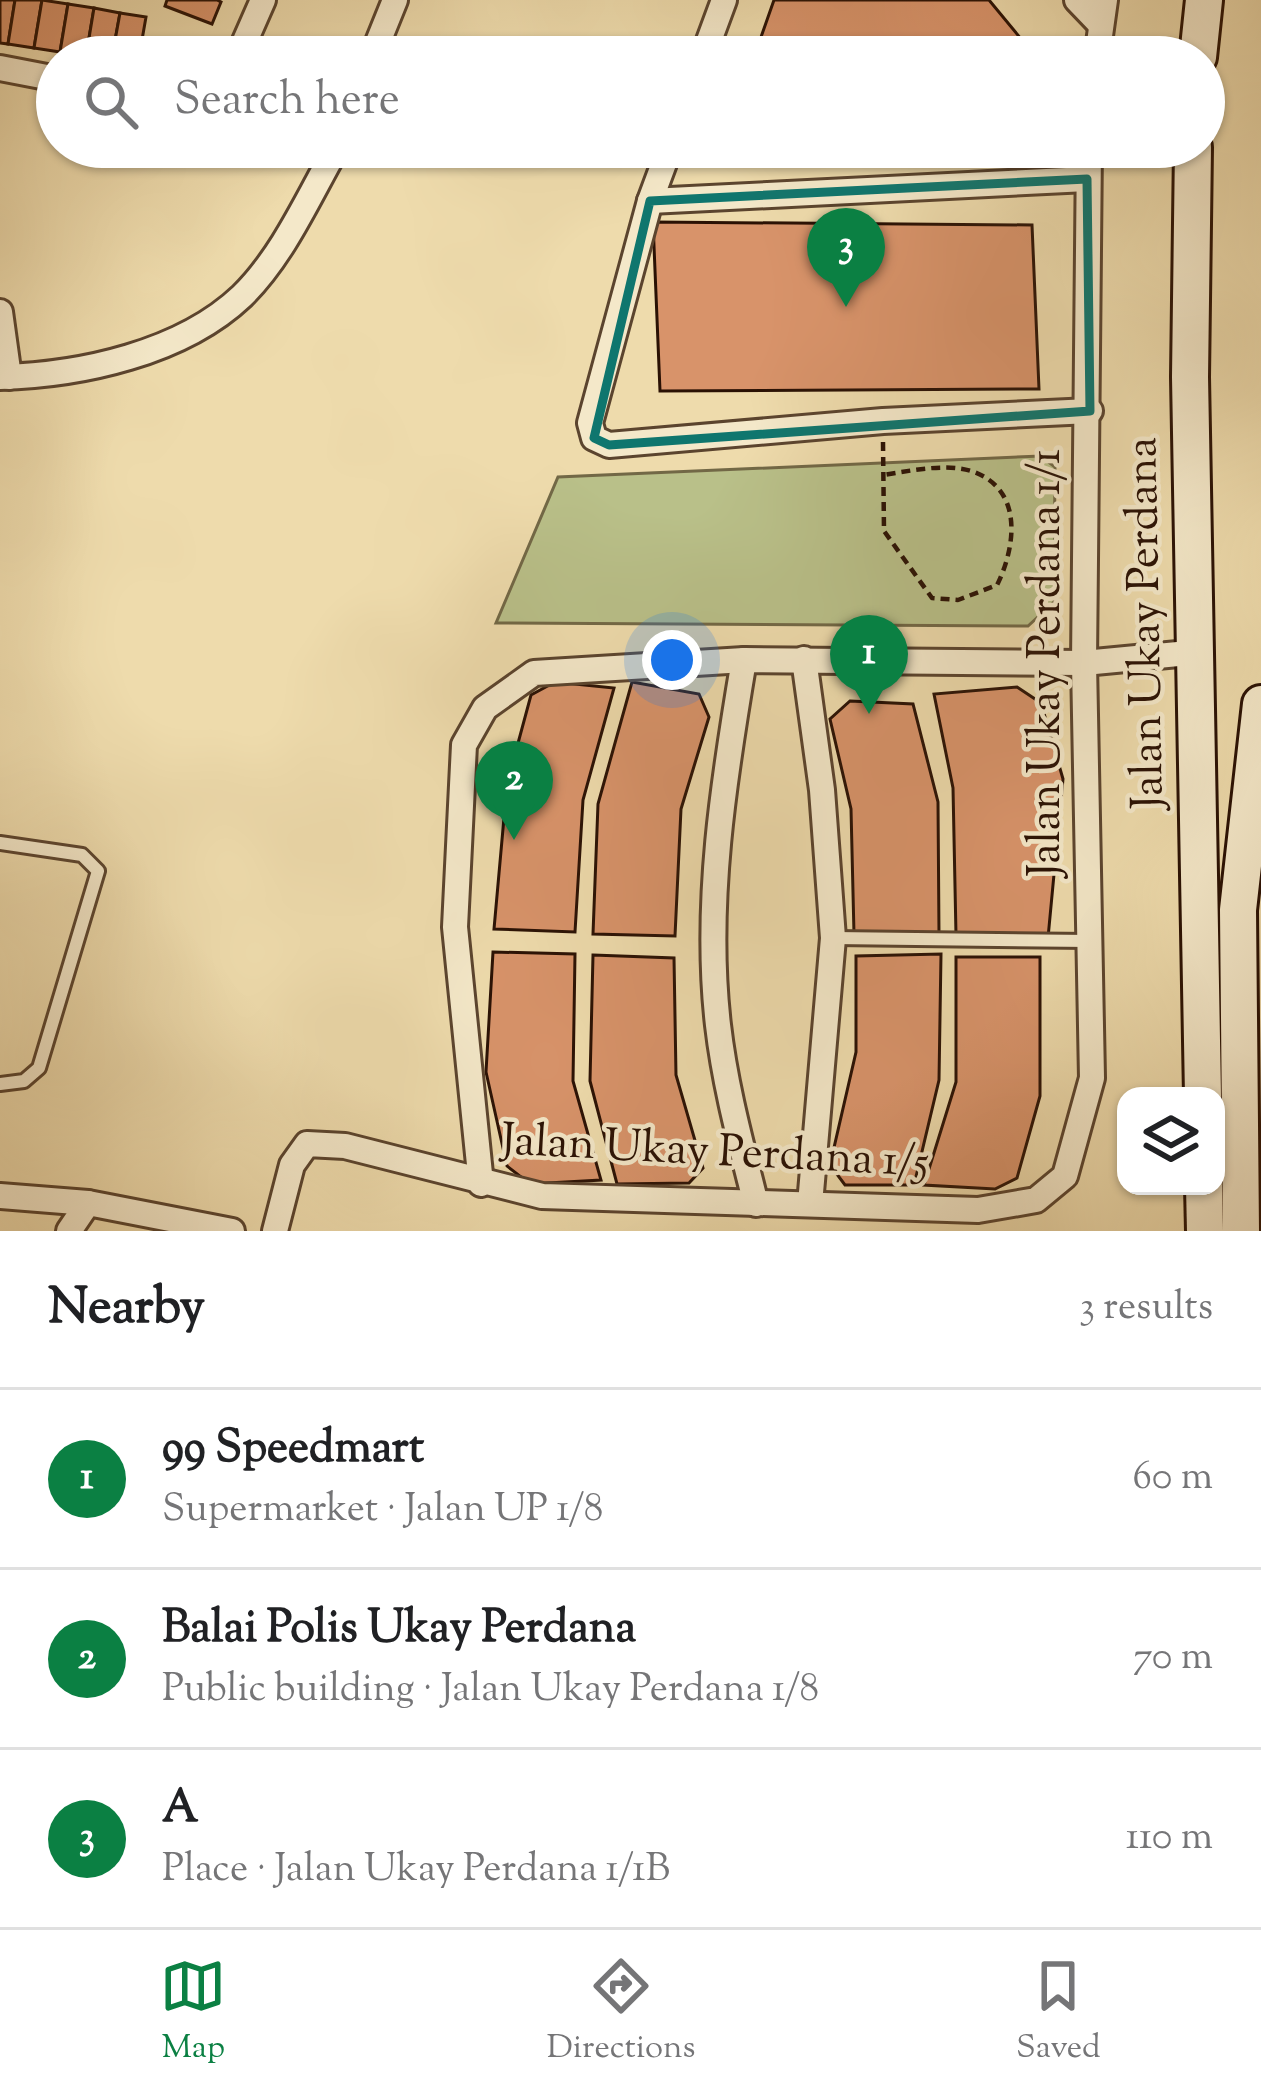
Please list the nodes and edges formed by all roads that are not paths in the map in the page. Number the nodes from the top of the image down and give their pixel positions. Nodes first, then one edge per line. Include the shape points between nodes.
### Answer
1 (263, 0) edge
2 (395, 0) edge
3 (724, 0) edge
4 (1077, 0) edge
5 (1204, 0) edge
6 (1102, 12) edge
7 (247, 36) edge
8 (381, 36) edge
9 (711, 36) edge
10 (1200, 36) edge
11 (0, 68) edge
12 (36, 75) edge
13 (324, 168) edge
14 (662, 168) edge
15 (1088, 168) edge
16 (1193, 168) edge
17 (1087, 179) junction
18 (650, 201) junction
19 (0, 312) edge
20 (5, 377) edge
21 (1090, 411) junction
22 (1199, 652) junction
23 (804, 659) junction
24 (744, 660) junction
25 (1084, 663) junction
26 (1261, 704) edge
27 (0, 843) edge
28 (833, 938) junction
29 (1090, 941) junction
30 (0, 1084) edge
31 (1203, 1087) edge
32 (1065, 1176) joint
33 (481, 1184) junction
34 (0, 1196) edge
35 (88, 1203) junction
36 (756, 1204) junction
37 (810, 1204) junction
38 (69, 1231) edge
39 (232, 1231) edge
40 (275, 1231) edge
41 (1241, 1231) edge

1 - 7 street
2 - 8 street
3 - 9 street
4 - 6 street
5 - 10 street
11 - 12 street
13 - 20 street via 243,295 195,331 129,358
14 - 18 street
15 - 17 street, Jalan Ukay Perdana 1/1
16 - 22 street, Jalan Ukay Perdana
17 - 18 street
17 - 21 street, Jalan Ukay Perdana 1/1
18 - 21 street via 590,424 594,438 609,446
19 - 20 street
21 - 25 street, Jalan Ukay Perdana 1/1
22 - 25 street
22 - 31 street, Jalan Ukay Perdana
23 - 24 street
23 - 25 street
23 - 28 street
24 - 33 street via 534,673 485,708 464,745 455,926
24 - 36 street via 719,839 718,1020
25 - 29 street, Jalan Ukay Perdana 1/1
26 - 41 street via 1238,910
27 - 30 lane via 82,856 98,871 39,1068 24,1081
28 - 29 lane
28 - 37 street
29 - 32 street, Jalan Ukay Perdana 1/1 via 1092,1078
32 - 37 street, Jalan Ukay Perdana 1/5 via 1036,1200 978,1210
33 - 36 street, Jalan Ukay Perdana 1/5 via 542,1196
33 - 40 street, Jalan Ukay Perdana 1/5 via 345,1146 307,1144 292,1165
34 - 35 street
35 - 38 street
35 - 39 street
36 - 37 street, Jalan Ukay Perdana 1/5

